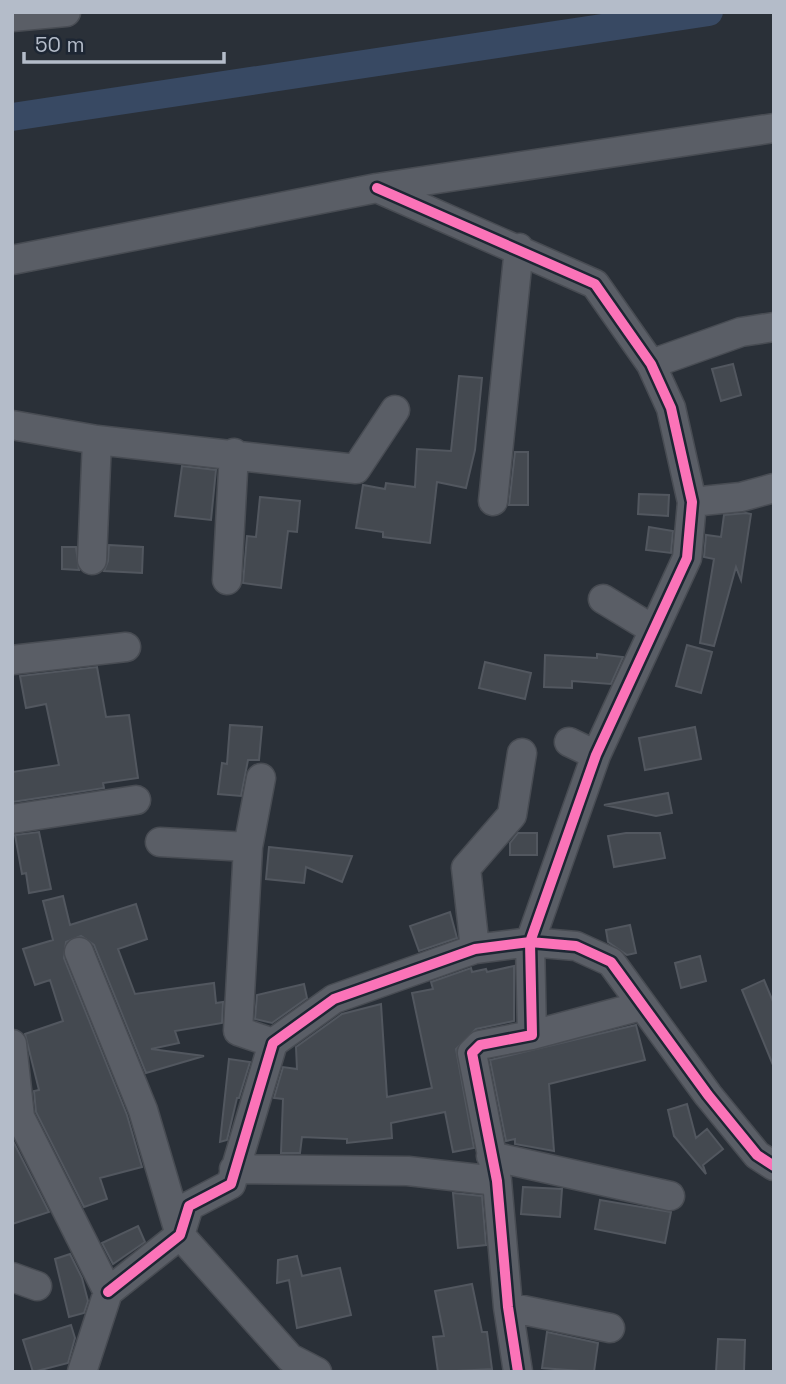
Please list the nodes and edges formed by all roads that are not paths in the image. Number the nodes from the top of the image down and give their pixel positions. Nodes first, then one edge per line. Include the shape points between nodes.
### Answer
1 (66, 12) edge
2 (12, 16) edge
3 (774, 128) edge
4 (377, 188) junction
5 (519, 248) junction
6 (12, 260) edge
7 (774, 327) edge
8 (652, 364) junction
9 (395, 410) dead end
10 (12, 425) edge
11 (97, 440) junction
12 (234, 453) junction
13 (773, 493) edge
14 (493, 501) dead end
15 (692, 502) junction
16 (92, 560) dead end
17 (227, 580) dead end
18 (603, 599) dead end
19 (653, 630) junction
20 (126, 647) dead end
21 (12, 660) edge
22 (569, 742) dead end
23 (522, 753) dead end
24 (596, 755) junction
25 (261, 778) dead end
26 (136, 800) dead end
27 (12, 819) edge
28 (160, 842) dead end
29 (248, 847) junction
30 (530, 942) junction
31 (475, 949) junction
32 (79, 952) dead end
33 (641, 1006) junction
34 (532, 1035) junction
35 (273, 1043) junction
36 (12, 1045) edge
37 (16, 1117) edge
38 (774, 1166) edge
39 (234, 1169) junction
40 (494, 1169) junction
41 (670, 1196) dead end
42 (180, 1235) junction
43 (108, 1292) junction
44 (508, 1307) junction
45 (610, 1328) dead end
46 (82, 1372) edge
47 (317, 1372) edge
48 (518, 1372) edge

1 - 2 street
3 - 4 street
4 - 5 street
4 - 6 street
5 - 8 street via 596,284
5 - 14 street
7 - 8 street via 741,332
8 - 15 street via 671,408
9 - 12 street via 356,469
10 - 11 street
11 - 12 street
11 - 16 street
12 - 17 street
13 - 15 street
15 - 19 street via 687,558
18 - 19 street
19 - 24 street
20 - 21 street
22 - 24 street
23 - 31 street via 512,815 466,868
24 - 30 street
25 - 29 street
26 - 27 street
28 - 29 street
29 - 35 street via 238,1031
30 - 31 street
30 - 33 street via 576,946 611,962
30 - 34 street
31 - 35 street via 334,999
32 - 42 street via 144,1110
33 - 34 street
33 - 38 street via 757,1155
34 - 40 street via 480,1045 472,1053
35 - 39 street
36 - 37 street
37 - 43 street
39 - 40 street
39 - 42 street via 231,1184 189,1206
40 - 41 street
40 - 44 street
42 - 43 street
42 - 47 street via 290,1357
43 - 46 street
44 - 45 street
44 - 48 street

